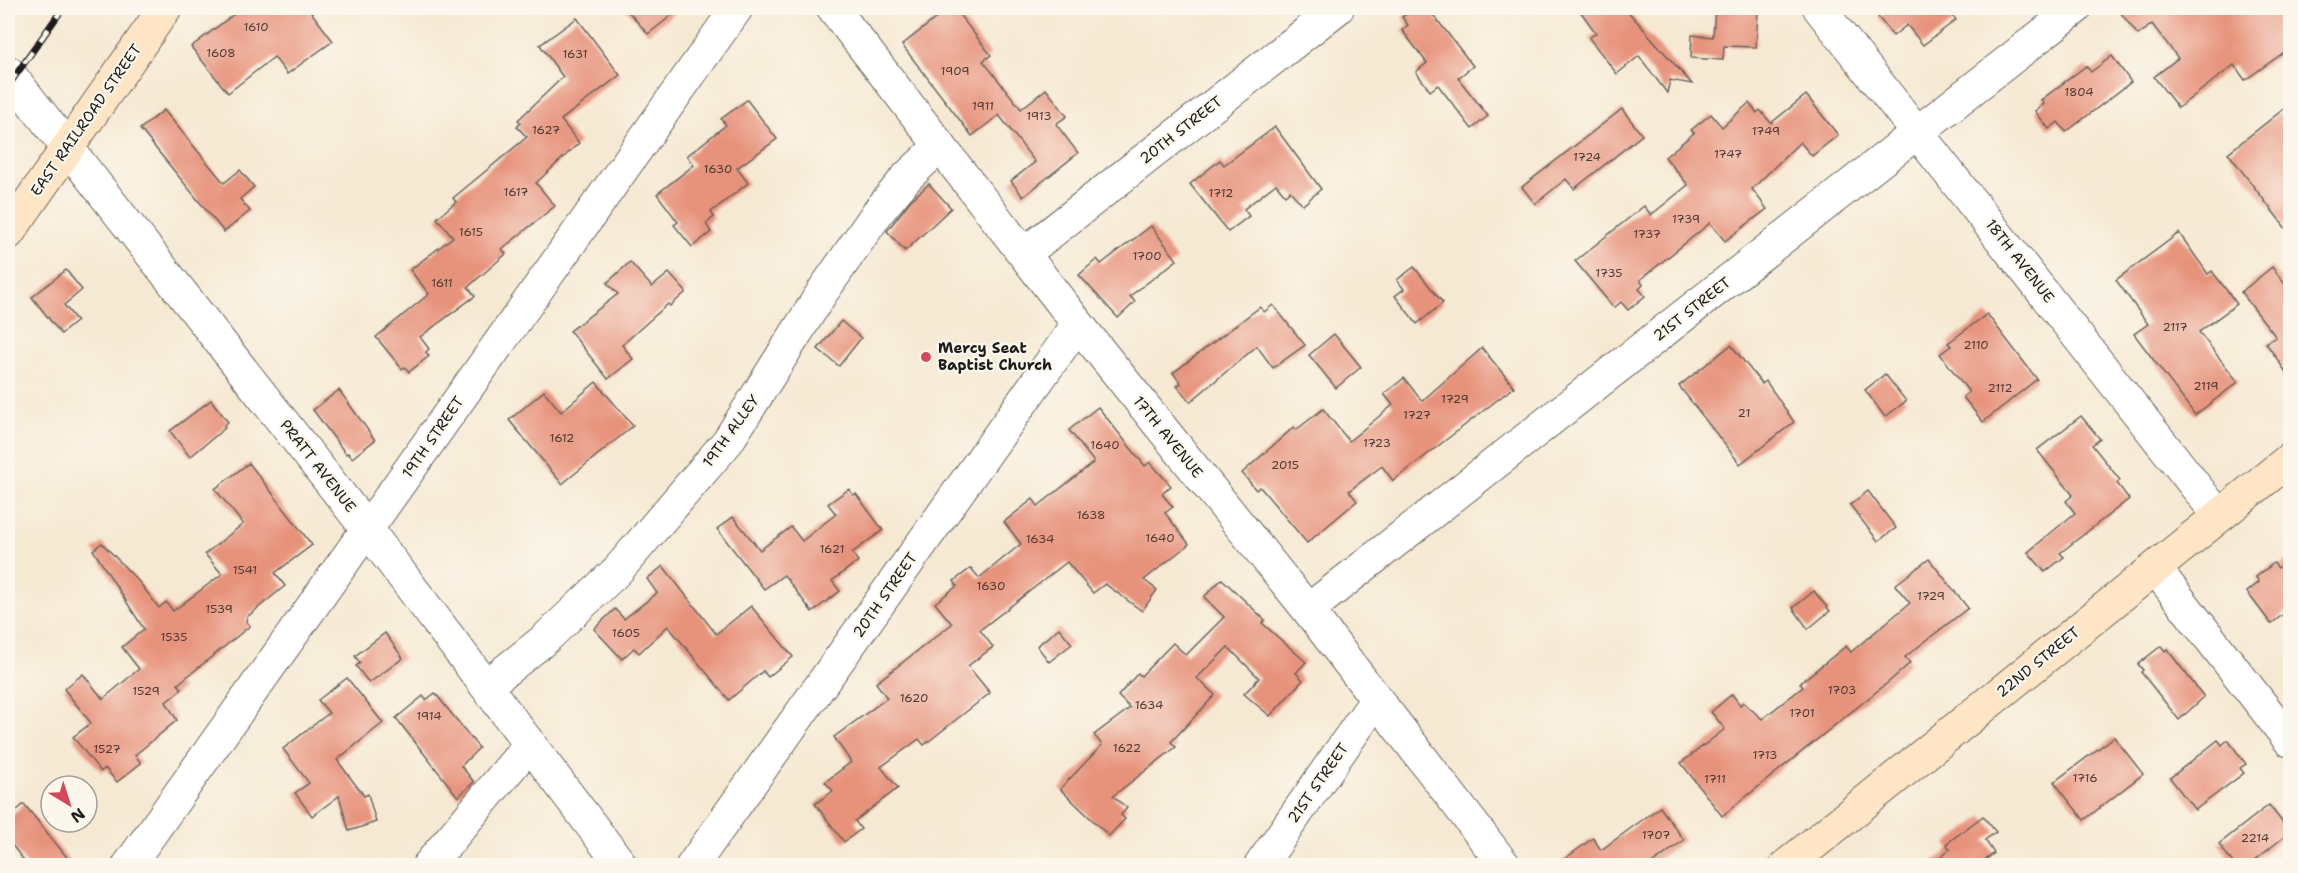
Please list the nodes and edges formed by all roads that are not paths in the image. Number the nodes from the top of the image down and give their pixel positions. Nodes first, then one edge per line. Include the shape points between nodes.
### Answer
1 (165, 8) edge
2 (737, 8) edge
3 (833, 8) edge
4 (1338, 8) edge
5 (1819, 8) edge
6 (2076, 8) edge
7 (8, 72) edge
8 (1918, 132) junction
9 (940, 146) junction
10 (68, 147) junction
11 (8, 233) edge
12 (1025, 253) junction
13 (1078, 324) junction
14 (2290, 459) edge
15 (2219, 516) junction
16 (367, 529) junction
17 (2155, 568) junction
18 (1308, 610) junction
19 (486, 686) junction
20 (1376, 700) junction
21 (2290, 741) edge
22 (530, 744) junction
23 (1802, 860) edge
24 (128, 866) edge
25 (428, 866) edge
26 (622, 866) edge
27 (692, 866) edge
28 (1260, 866) edge
29 (1505, 866) edge

1 - 10 street, EAST RAILROAD STREET
2 - 16 street, 19TH STREET
3 - 9 street, 17TH AVENUE
4 - 12 street, 20TH STREET
5 - 8 street, 18TH AVENUE
6 - 8 street, 21ST STREET
7 - 10 street, PRATT AVENUE
8 - 15 street, 18TH AVENUE
8 - 18 street, 21ST STREET
9 - 12 street, 17TH AVENUE
9 - 19 street, 19TH ALLEY via 878,212 728,441 618,571 544,640
10 - 11 street, EAST RAILROAD STREET
10 - 16 street, PRATT AVENUE
12 - 13 street, 17TH AVENUE
13 - 18 street, 17TH AVENUE
13 - 27 street, 20TH STREET
14 - 15 street, 22ND STREET
15 - 17 street, 22ND STREET
16 - 19 street, PRATT AVENUE
16 - 24 street, 19TH STREET
17 - 21 street
17 - 23 street, 22ND STREET
18 - 20 street, 17TH AVENUE
19 - 22 street, PRATT AVENUE
20 - 28 street, 21ST STREET
20 - 29 street, 17TH AVENUE
22 - 25 street
22 - 26 street, PRATT AVENUE

